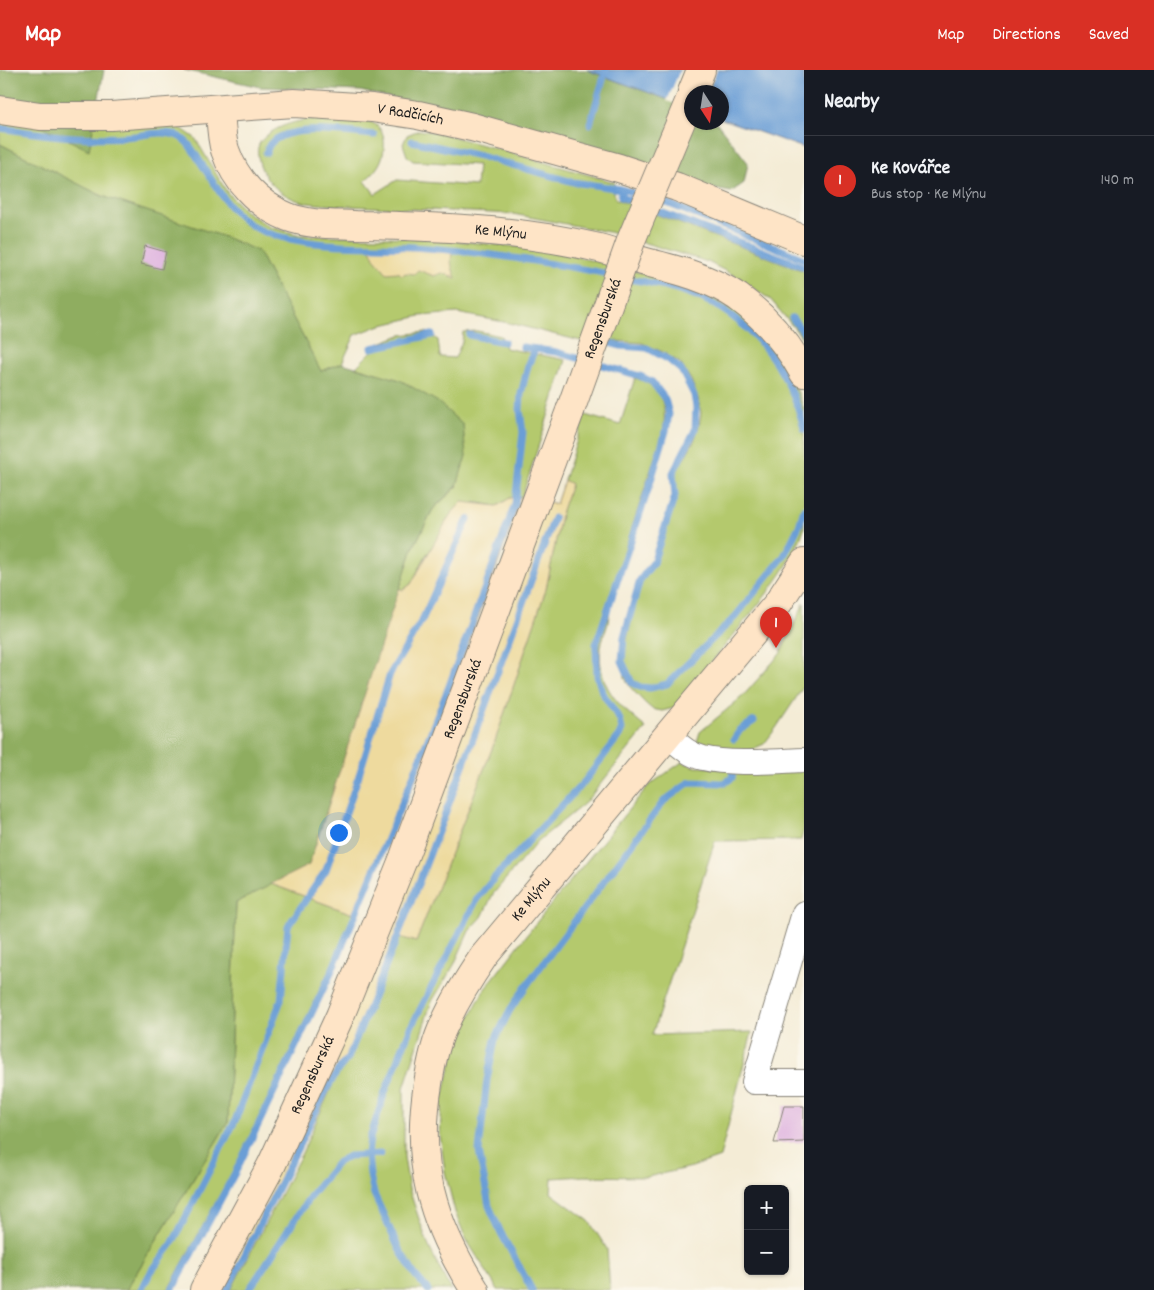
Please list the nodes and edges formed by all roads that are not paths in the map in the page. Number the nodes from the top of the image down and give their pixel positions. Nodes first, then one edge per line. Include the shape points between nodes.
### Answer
1 (701, 70) edge
2 (695, 85) edge
3 (220, 109) junction
4 (0, 110) edge
5 (684, 113) edge
6 (804, 240) edge
7 (804, 374) edge
8 (804, 563) edge
9 (667, 735) junction
10 (794, 760) edge
11 (804, 914) edge
12 (796, 970) edge
13 (804, 1082) edge
14 (204, 1290) edge
15 (475, 1290) edge

1 - 2 street, Regensburská
3 - 4 street, V Radčicích via 74,117
3 - 6 street, V Radčicích via 294,103 372,108 472,126 677,187
3 - 7 street, Ke Mlýnu via 225,148 242,182 256,198 288,217 315,224 505,232 600,249 678,269 738,297 788,345
5 - 14 street, Regensburská, bridge via 632,238 404,857 340,1016 271,1166
8 - 9 street, Ke Mlýnu via 778,603
9 - 10 street via 702,758
9 - 15 street, Ke Mlýnu via 484,956 461,990 443,1027 432,1059 423,1144 429,1188 440,1226
11 - 12 street
12 - 13 street via 754,1082

